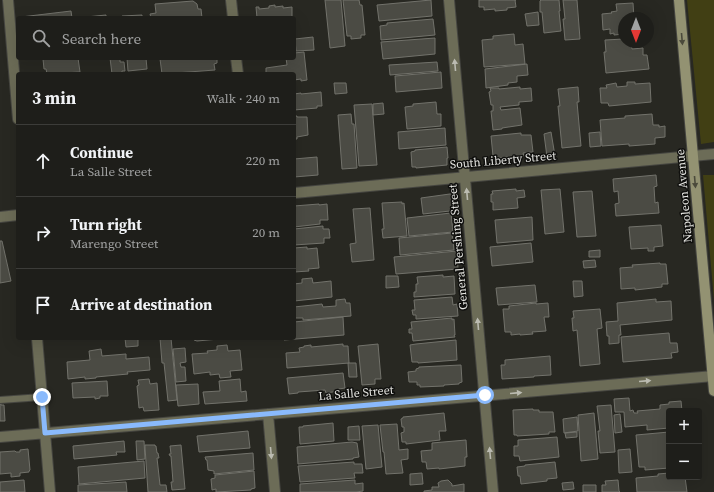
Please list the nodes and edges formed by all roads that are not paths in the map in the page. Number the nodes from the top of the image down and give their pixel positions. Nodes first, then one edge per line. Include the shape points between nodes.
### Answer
1 (9, 0) edge
2 (231, 0) edge
3 (450, 0) edge
4 (679, 0) edge
5 (0, 1) edge
6 (233, 16) edge
7 (236, 60) edge
8 (238, 72) edge
9 (16, 92) edge
10 (714, 154) edge
11 (693, 156) junction
12 (465, 177) junction
13 (296, 192) edge
14 (16, 215) edge
15 (0, 217) edge
16 (37, 340) edge
17 (713, 376) edge
18 (714, 391) edge
19 (485, 395) junction
20 (42, 397) junction
21 (0, 400) edge
22 (268, 414) junction
23 (45, 433) junction
24 (0, 437) edge
25 (50, 492) edge
26 (275, 492) edge
27 (493, 492) edge

1 - 5 street
1 - 9 street
2 - 6 street
12 -> 3 street, General Pershing Street
4 -> 11 main road, Napoleon Avenue
7 - 8 street
10 - 11 street, South Liberty Street
11 - 12 street, South Liberty Street
11 -> 17 main road, Napoleon Avenue
12 - 13 street, South Liberty Street
19 -> 12 street, General Pershing Street
14 - 15 street
16 - 20 street
17 - 18 main road, Napoleon Avenue
19 -> 17 street, La Salle Street
19 - 22 street, La Salle Street
27 -> 19 street, General Pershing Street
20 - 21 lane
20 - 23 street
22 - 23 street, La Salle Street
22 -> 26 street
23 - 24 street, La Salle Street
23 - 25 street

